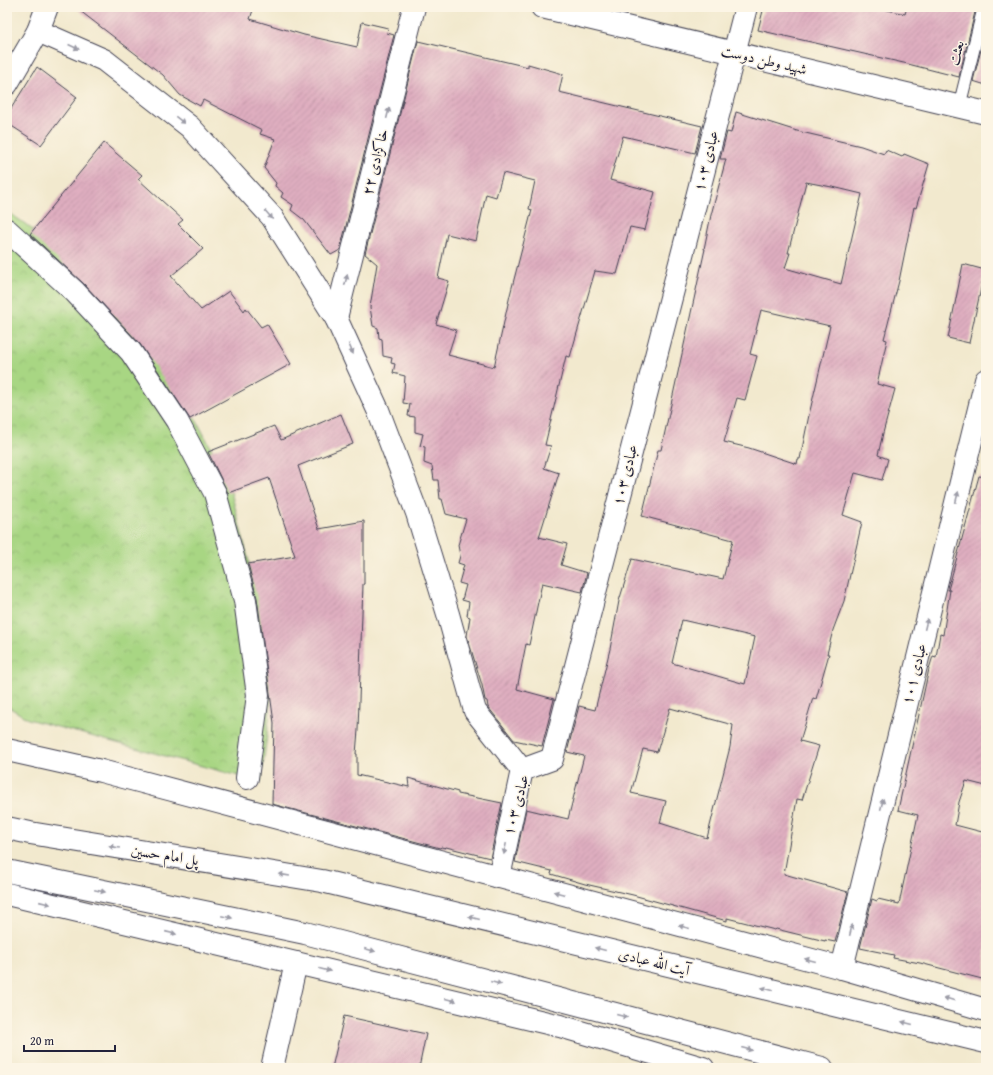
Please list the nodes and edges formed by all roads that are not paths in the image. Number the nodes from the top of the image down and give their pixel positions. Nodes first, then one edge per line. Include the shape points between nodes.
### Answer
1 (47, 7) edge
2 (414, 7) edge
3 (542, 7) edge
4 (746, 7) edge
5 (984, 7) edge
6 (38, 31) junction
7 (734, 53) junction
8 (7, 84) edge
9 (959, 107) junction
10 (986, 113) edge
11 (7, 230) edge
12 (336, 318) junction
13 (986, 380) edge
14 (7, 750) edge
15 (522, 770) junction
16 (247, 778) dead end
17 (7, 828) edge
18 (7, 871) edge
19 (499, 878) junction
20 (322, 881) joint
21 (7, 894) edge
22 (296, 963) junction
23 (842, 968) junction
24 (986, 1010) edge
25 (986, 1042) edge
26 (272, 1068) edge
27 (703, 1068) edge
28 (822, 1068) edge

1 - 6 street
12 -> 2 street, خاکزادی ۲۲
3 - 7 street, شهید وطن دوست
4 - 7 street
5 - 9 lane, بعثت
6 - 8 street
6 -> 12 street via 104,60 190,127 272,217
7 - 9 street, شهید وطن دوست
7 - 15 street, عبادی ۱۰۳ via 552,759
9 - 10 street, شهید وطن دوست
11 - 16 street via 75,292 131,352 177,421 214,493 245,600 258,695
12 -> 15 street via 378,410 417,513 475,711
23 -> 13 street, عبادی ۱۰۱
14 - 19 street via 108,772
15 -> 19 street, عبادی ۱۰۳
20 -> 17 street, پل امام حسین
18 -> 28 street via 305,933
23 -> 19 street
25 -> 20 street, آیت الله عبادی
21 -> 22 street
22 - 26 street
22 -> 27 street via 560,1026
24 -> 23 street

